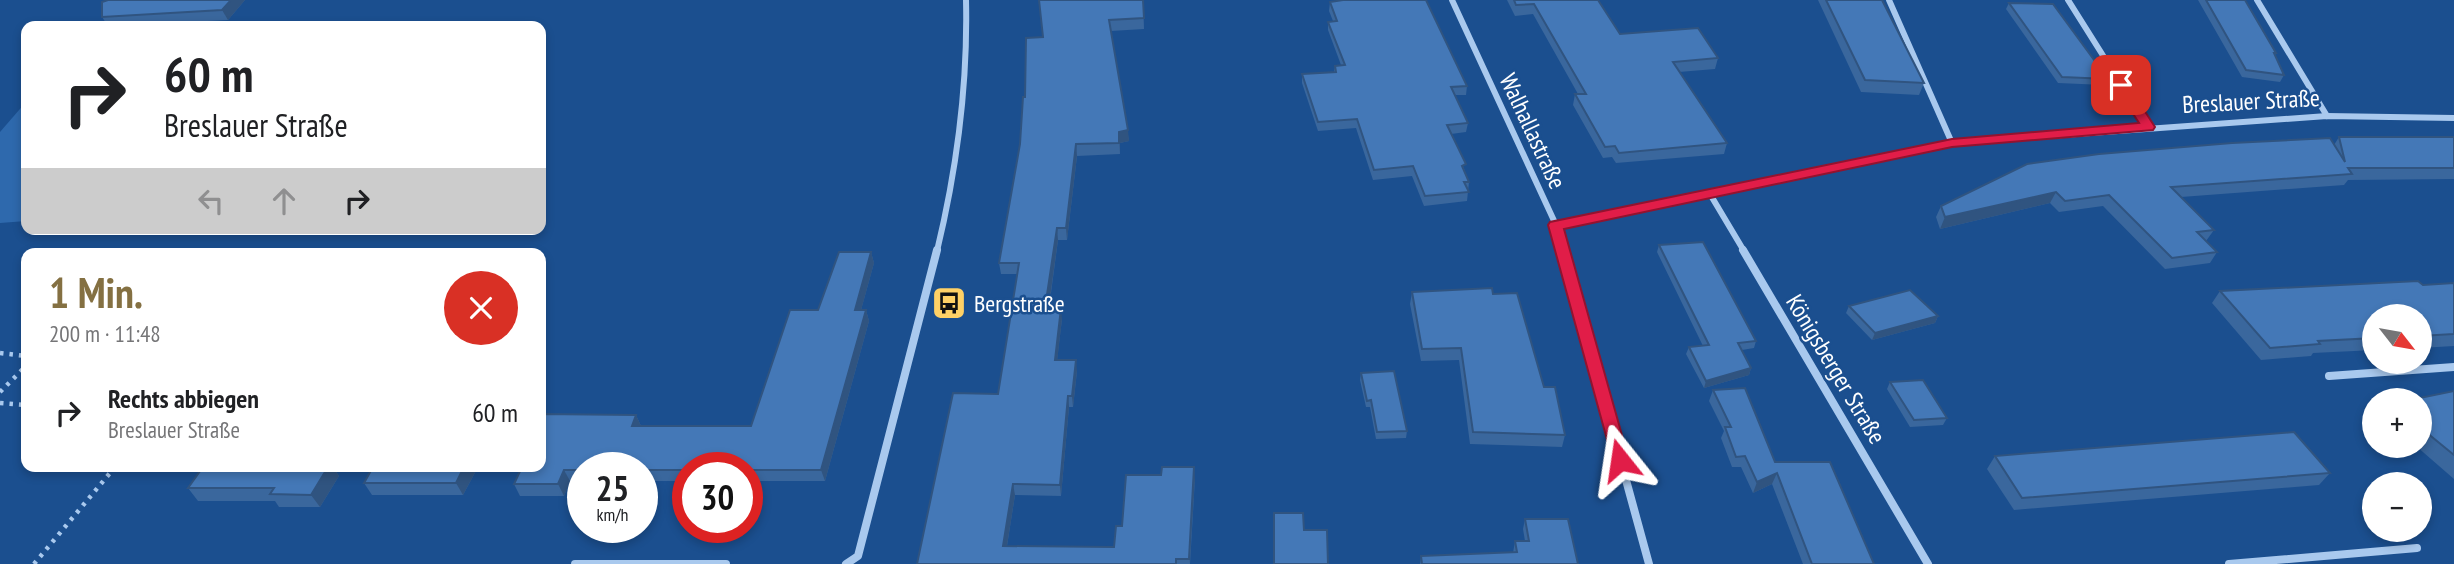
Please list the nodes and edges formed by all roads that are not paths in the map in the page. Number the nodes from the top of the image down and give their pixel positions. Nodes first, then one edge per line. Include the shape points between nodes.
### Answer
1 (966, 0) edge
2 (1452, 0) edge
3 (1889, 0) edge
4 (2068, 0) edge
5 (2258, 0) edge
6 (2327, 116) junction
7 (2454, 118) edge
8 (2148, 127) junction
9 (1952, 143) junction
10 (1710, 194) junction
11 (1556, 225) junction
12 (2454, 367) edge
13 (2329, 376) dead end
14 (2417, 548) dead end
15 (575, 564) edge
16 (726, 564) edge
17 (846, 564) edge
18 (1648, 564) edge
19 (1928, 564) edge
20 (2229, 564) edge

1 - 17 street via 969,48 960,141 938,245 858,556
2 - 11 street, Walhallastraße
3 - 9 street
4 - 8 street
5 - 6 street
6 - 7 street, Breslauer Straße
6 - 8 street, Breslauer Straße
8 - 9 street, Breslauer Straße
9 - 10 street, Breslauer Straße
10 - 11 street, Breslauer Straße
10 - 19 street, Königsberger Straße
11 - 18 street, Walhallastraße
12 - 13 street
14 - 20 street
15 - 16 street

